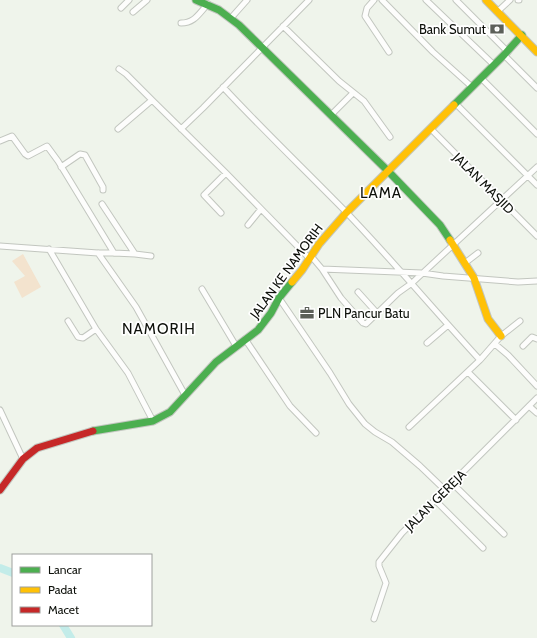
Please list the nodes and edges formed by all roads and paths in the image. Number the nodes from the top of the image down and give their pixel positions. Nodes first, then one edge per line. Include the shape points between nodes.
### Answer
1 (129, 0) edge
2 (147, 0) edge
3 (196, 0) edge
4 (247, 0) edge
5 (309, 0) edge
6 (374, 0) edge
7 (382, 0) edge
8 (426, 0) edge
9 (456, 0) edge
10 (486, 0) edge
11 (510, 0) edge
12 (208, 4) junction
13 (121, 8) dead end
14 (133, 12) dead end
15 (497, 12) junction
16 (231, 18) junction
17 (181, 23) dead end
18 (283, 26) junction
19 (522, 35) junction
20 (262, 47) junction
21 (389, 52) dead end
22 (537, 52) edge
23 (506, 54) junction
24 (494, 65) junction
25 (119, 68) dead end
26 (481, 78) junction
27 (472, 86) junction
28 (223, 87) junction
29 (537, 88) edge
30 (353, 93) junction
31 (152, 100) junction
32 (456, 104) junction
33 (332, 115) junction
34 (118, 129) dead end
35 (180, 129) junction
36 (431, 130) junction
37 (537, 134) edge
38 (390, 137) dead end
39 (1, 138) edge
40 (537, 167) edge
41 (62, 168) junction
42 (388, 171) junction
43 (226, 174) junction
44 (527, 175) junction
45 (537, 185) edge
46 (103, 190) dead end
47 (502, 200) junction
48 (102, 204) dead end
49 (261, 209) junction
50 (221, 213) dead end
51 (346, 213) junction
52 (248, 225) dead end
53 (537, 236) edge
54 (453, 245) junction
55 (0, 246) edge
56 (49, 250) junction
57 (98, 253) junction
58 (114, 253) junction
59 (478, 253) dead end
60 (135, 254) junction
61 (151, 256) dead end
62 (310, 257) junction
63 (465, 263) junction
64 (322, 269) junction
65 (402, 272) junction
66 (422, 273) junction
67 (474, 278) junction
68 (537, 281) edge
69 (412, 283) junction
70 (202, 289) dead end
71 (358, 292) dead end
72 (279, 298) junction
73 (376, 313) junction
74 (68, 321) dead end
75 (520, 321) dead end
76 (448, 325) junction
77 (96, 329) junction
78 (501, 336) junction
79 (245, 339) junction
80 (537, 339) edge
81 (427, 343) dead end
82 (495, 344) junction
83 (236, 346) junction
84 (523, 346) dead end
85 (480, 360) junction
86 (468, 372) junction
87 (537, 386) edge
88 (185, 395) junction
89 (537, 398) edge
90 (529, 406) junction
91 (0, 410) edge
92 (537, 413) edge
93 (516, 420) junction
94 (153, 421) junction
95 (409, 427) dead end
96 (316, 433) dead end
97 (24, 459) junction
98 (452, 483) junction
99 (0, 490) edge
100 (445, 490) junction
101 (435, 500) junction
102 (504, 534) dead end
103 (483, 548) dead end
104 (374, 619) dead end

1 - 13 street
2 - 14 street
3 - 12 main road
4 - 16 street
5 - 18 street
6 - 21 street via 366,8 365,16
7 - 27 street via 433,52
8 - 24 street
9 - 23 street
10 - 15 main road
11 - 15 street
12 - 16 main road
12 - 17 street via 191,22
15 - 19 main road
16 - 20 main road
18 - 20 street
18 - 30 street
19 - 22 main road
19 - 23 main road, JALAN KE NAMORIH
20 - 28 street
20 - 33 main road
23 - 24 main road, JALAN KE NAMORIH
23 - 29 street
24 - 26 main road, JALAN KE NAMORIH
25 - 31 street
26 - 27 main road, JALAN KE NAMORIH
26 - 37 street
27 - 32 main road, JALAN KE NAMORIH
28 - 35 street
28 - 51 street
30 - 33 street
30 - 38 street via 366,103
31 - 34 street
31 - 35 street
32 - 36 main road, JALAN KE NAMORIH
32 - 44 street
33 - 42 main road
35 - 43 street
36 - 42 main road, JALAN KE NAMORIH
36 - 47 street, JALAN MASJID
39 - 41 street via 12,136 27,156 47,146
40 - 44 street
41 - 46 street via 80,154 85,155
41 - 58 street
42 - 51 main road, JALAN KE NAMORIH
42 - 54 main road via 440,225
43 - 49 street
43 - 50 street via 204,195
44 - 45 street
44 - 47 street
47 - 53 street, JALAN MASJID
47 - 54 street
48 - 60 street
49 - 52 street
49 - 62 street
51 - 62 main road, JALAN KE NAMORIH
51 - 65 street
54 - 63 main road
54 - 66 street
55 - 56 street
56 - 57 street
56 - 77 street
57 - 58 street
57 - 88 street via 136,307
58 - 60 street
59 - 63 street
60 - 61 street
62 - 64 street
62 - 72 main road, JALAN KE NAMORIH
63 - 67 main road
64 - 65 street
64 - 73 street via 341,298 363,323 367,324
65 - 66 street
65 - 69 street
66 - 67 street
66 - 69 street
67 - 68 street
67 - 78 main road via 488,319
69 - 73 street
69 - 76 street
70 - 83 street
71 - 73 street
72 - 79 main road, JALAN KE NAMORIH via 258,330
72 - 100 street via 365,424 392,442
74 - 77 street via 80,338
75 - 78 street
76 - 81 street
76 - 85 street
77 - 94 street via 128,373
78 - 82 street
79 - 83 main road, JALAN KE NAMORIH
79 - 96 street via 290,406
80 - 84 street via 532,337
82 - 85 street
82 - 87 street
83 - 88 main road, JALAN KE NAMORIH via 216,362
85 - 86 street
86 - 93 street
86 - 95 street
88 - 94 main road, JALAN KE NAMORIH via 170,412
89 - 90 street, JALAN GEREJA
90 - 92 street
90 - 93 street, JALAN GEREJA
91 - 97 street
93 - 98 street, JALAN GEREJA
94 - 97 main road, JALAN KE NAMORIH via 94,431 37,448
97 - 99 main road, JALAN KE NAMORIH
98 - 100 street, JALAN GEREJA
98 - 102 street
100 - 101 street, JALAN GEREJA
101 - 103 street
101 - 104 street, JALAN GEREJA via 402,533 379,562 386,583

